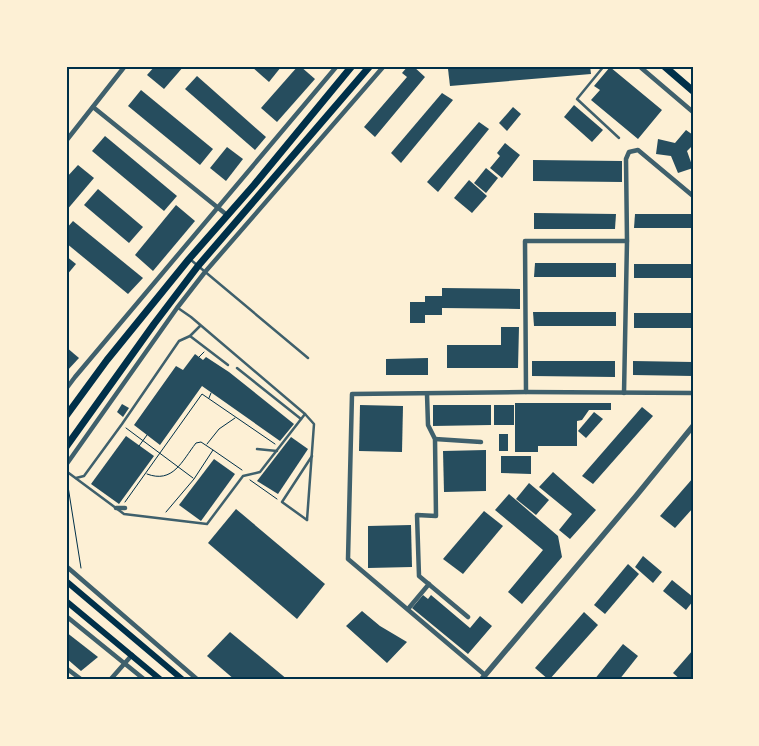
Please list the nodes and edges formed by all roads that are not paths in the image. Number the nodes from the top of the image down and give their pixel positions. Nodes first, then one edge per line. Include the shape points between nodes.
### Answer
1 (125, 66) edge
2 (337, 66) edge
3 (352, 66) edge
4 (370, 66) edge
5 (384, 66) edge
6 (604, 66) edge
7 (639, 66) edge
8 (664, 66) edge
9 (693, 91) edge
10 (93, 107) junction
11 (693, 112) edge
12 (619, 138) dead end
13 (66, 141) edge
14 (693, 196) edge
15 (218, 208) junction
16 (227, 215) junction
17 (627, 241) junction
18 (189, 260) junction
19 (198, 266) junction
20 (205, 272) junction
21 (177, 308) junction
22 (200, 326) junction
23 (190, 336) junction
24 (308, 358) dead end
25 (228, 365) dead end
26 (237, 368) dead end
27 (66, 389) edge
28 (526, 392) junction
29 (624, 393) junction
30 (693, 393) edge
31 (427, 394) junction
32 (305, 414) junction
33 (66, 416) edge
34 (301, 419) junction
35 (693, 426) edge
36 (435, 439) junction
37 (481, 442) dead end
38 (66, 447) edge
39 (257, 449) dead end
40 (277, 451) junction
41 (313, 456) junction
42 (66, 465) edge
43 (66, 471) edge
44 (76, 478) junction
45 (66, 566) edge
46 (66, 581) edge
47 (429, 584) junction
48 (66, 600) edge
49 (408, 609) junction
50 (66, 616) edge
51 (468, 617) dead end
52 (132, 655) junction
53 (124, 663) junction
54 (66, 668) edge
55 (75, 674) junction
56 (483, 677) edge
57 (71, 679) edge
58 (82, 680) edge
59 (110, 680) edge
60 (145, 680) edge
61 (161, 680) edge
62 (183, 680) edge
63 (198, 680) edge

1 - 10 street
2 - 15 street
3 - 16 main road
4 - 19 main road
5 - 20 street
6 - 12 lane via 577,99
7 - 11 street
8 - 9 main road
10 - 13 street
10 - 15 street
14 - 17 street via 638,150 629,152 626,159
15 - 16 street
15 - 27 street
16 - 18 main road
17 - 28 street via 525,241
17 - 29 street
18 - 19 lane
18 - 33 main road
19 - 20 lane
19 - 38 main road
20 - 21 street
20 - 24 lane
21 - 22 lane
21 - 42 street
22 - 23 lane
22 - 32 lane
23 - 25 lane
23 - 44 lane via 179,341 84,476
26 - 34 lane
28 - 29 street
28 - 31 street
29 - 30 street
31 - 36 street via 428,425
31 - 49 street via 352,394 348,559
32 - 34 lane
32 - 41 lane via 314,424
34 - 40 lane
35 - 56 street
36 - 37 street
36 - 47 street via 436,516 417,515 419,576
39 - 40 lane
40 - 44 lane via 260,472 244,476 207,524 124,514
41 - 41 lane via 307,520 282,502
43 - 44 lane
45 - 63 street
46 - 62 main road
47 - 49 street
47 - 51 street
48 - 52 main road
49 - 56 street
50 - 53 street
52 - 53 street
52 - 61 main road
53 - 59 street
53 - 60 street
54 - 55 street
55 - 57 street
55 - 58 street

